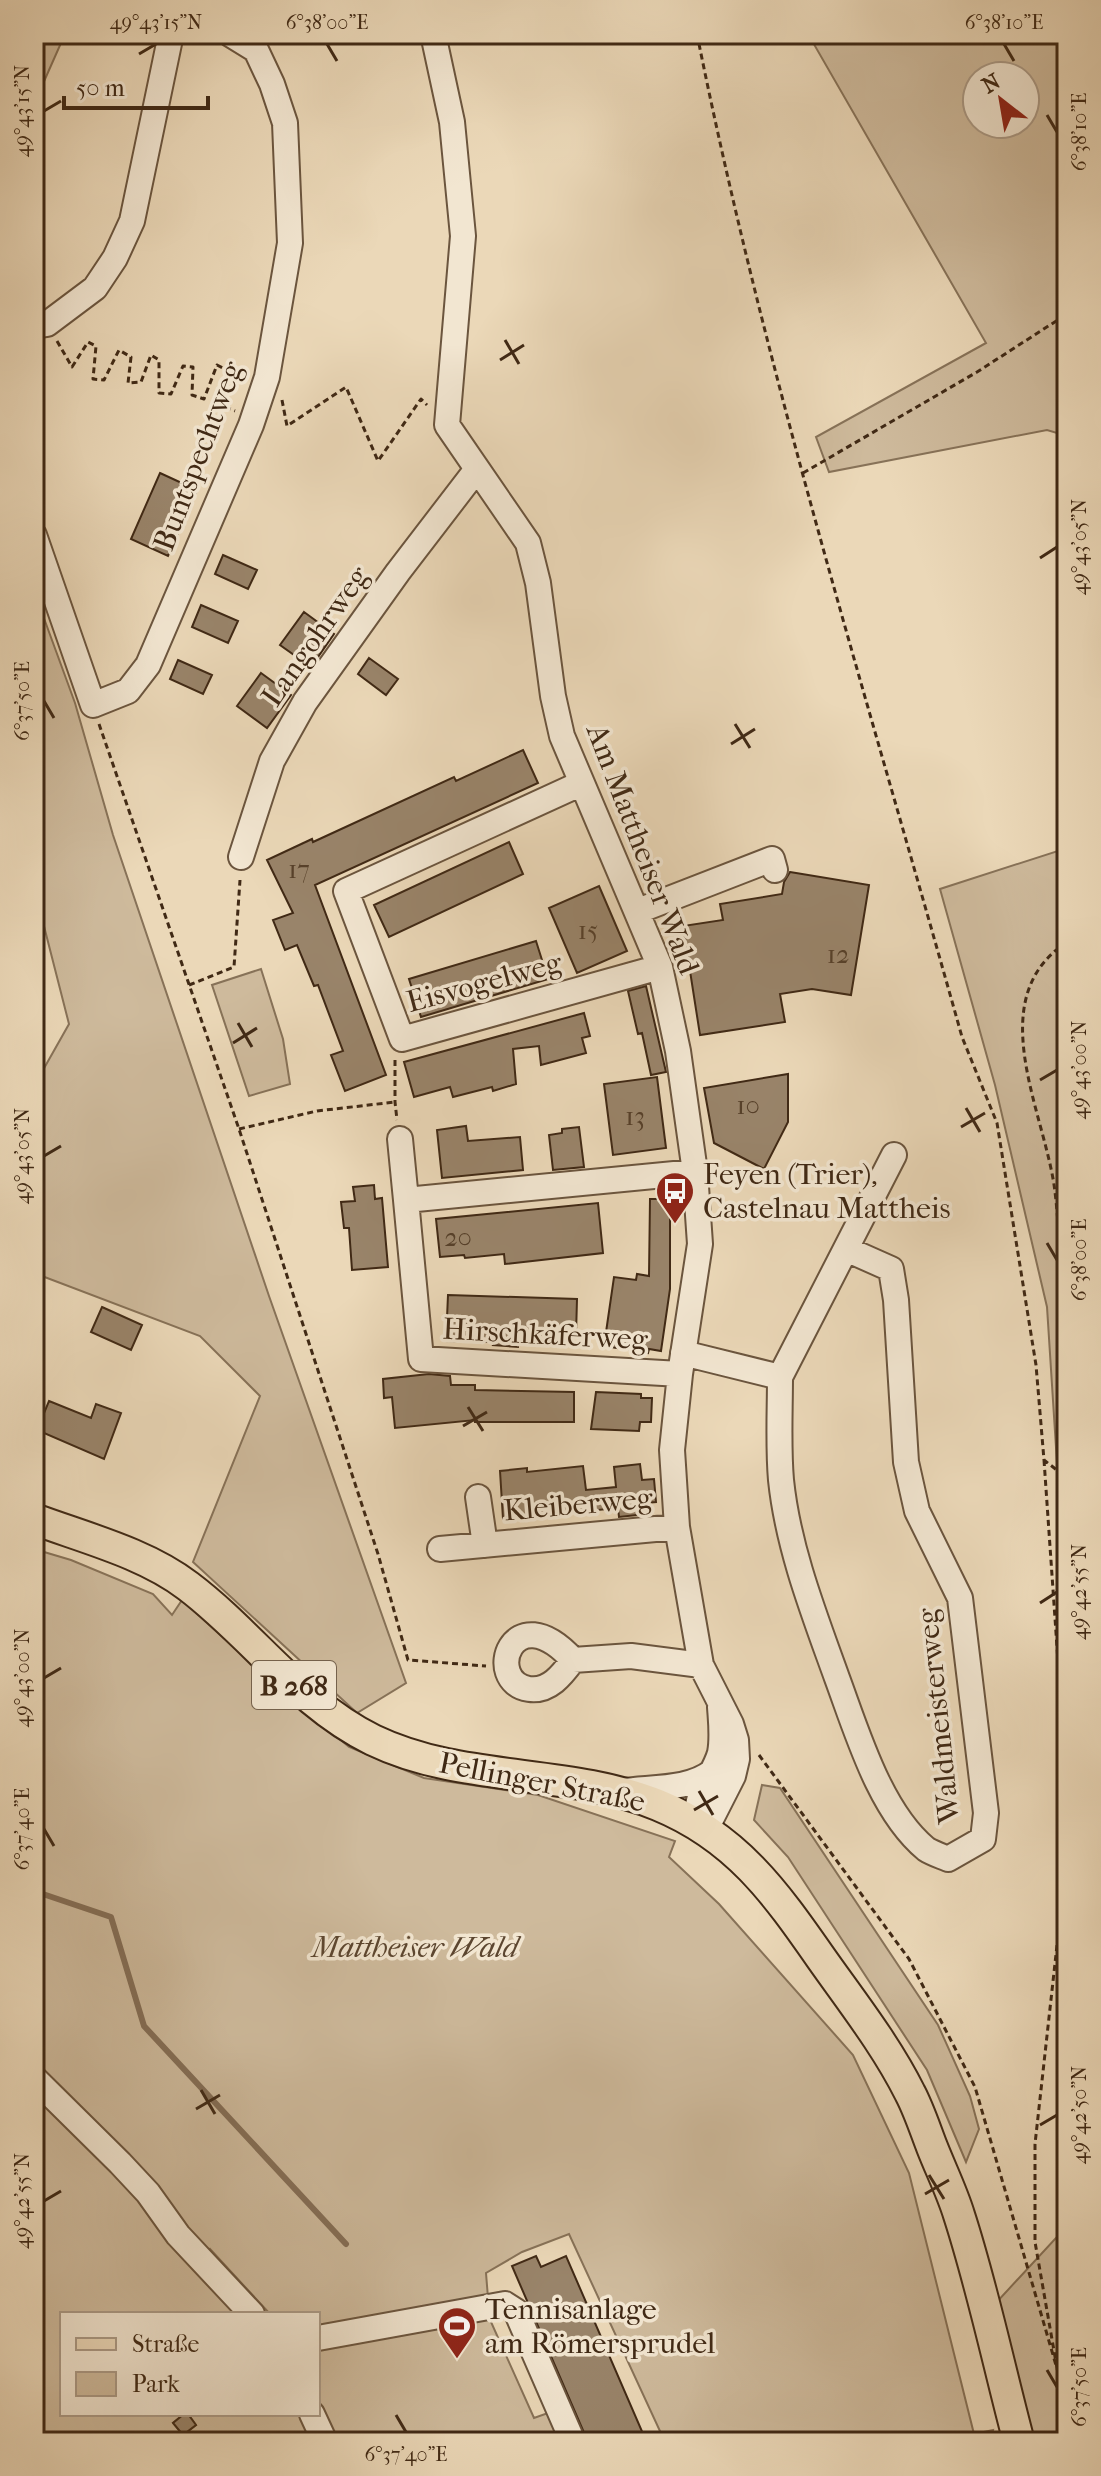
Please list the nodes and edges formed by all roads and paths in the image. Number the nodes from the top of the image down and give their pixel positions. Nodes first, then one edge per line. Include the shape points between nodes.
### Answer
1 (171, 34) edge
2 (230, 34) edge
3 (433, 34) edge
4 (697, 34) edge
5 (1067, 314) edge
6 (41, 325) edge
7 (267, 377) junction
8 (236, 411) dead end
9 (447, 425) junction
10 (477, 469) junction
11 (802, 473) junction
12 (34, 535) edge
13 (93, 705) junction
14 (582, 783) junction
15 (241, 857) joint
16 (775, 870) dead end
17 (638, 911) junction
18 (1067, 942) edge
19 (660, 967) junction
20 (189, 985) junction
21 (402, 1039) junction
22 (239, 1129) junction
23 (400, 1139) dead end
24 (894, 1155) dead end
25 (695, 1172) junction
26 (406, 1200) junction
27 (846, 1249) junction
28 (682, 1364) junction
29 (1067, 1371) edge
30 (780, 1377) junction
31 (1044, 1460) junction
32 (1067, 1478) edge
33 (478, 1497) dead end
34 (34, 1519) edge
35 (677, 1527) junction
36 (485, 1545) junction
37 (440, 1549) dead end
38 (573, 1660) junction
39 (701, 1665) junction
40 (506, 1668) junction
41 (720, 1707) junction
42 (736, 1740) junction
43 (713, 1771) junction
44 (1067, 1791) edge
45 (615, 1792) junction
46 (706, 1829) junction
47 (1067, 1855) edge
48 (34, 2078) edge
49 (250, 2312) edge
50 (320, 2338) edge
51 (1060, 2386) junction
52 (1067, 2403) edge
53 (313, 2416) edge
54 (325, 2442) edge
55 (573, 2442) edge
56 (1019, 2442) edge

1 - 6 street via 132,221 95,288
2 - 7 street, Buntspechtweg via 256,50 285,123 290,243
3 - 9 street via 452,122 463,236
4 - 11 path via 722,157
5 - 11 path
6 - 8 path via 72,367 88,342 96,346 93,379 104,380 119,350 131,357 128,383 141,382 151,355 159,360 159,393 171,394 183,366 193,367 192,395 204,399 217,365 227,370 223,406
7 - 9 path via 281,394 287,426 346,387 378,461 421,399
7 - 13 street, Buntspechtweg via 148,665 128,691
9 - 10 street, Am Mattheiser Wald
10 - 14 street, Am Mattheiser Wald via 528,543 562,736
10 - 15 street, Langohrweg via 305,702 272,761
11 - 31 path via 962,1037 997,1123 1034,1350
12 - 13 street
13 - 20 path
14 - 17 street, Am Mattheiser Wald
14 - 21 street, Eisvogelweg via 346,891
15 - 20 path via 234,967
16 - 17 street via 772,859
17 - 19 street, Am Mattheiser Wald
18 - 29 path via 1040,966 1024,1002 1022,1042 1053,1175 1061,1245 1060,1370
19 - 21 street, Eisvogelweg
19 - 25 street, Am Mattheiser Wald
20 - 22 path
21 - 22 path via 396,1045 395,1102 317,1111
22 - 40 path via 408,1660
23 - 26 street, Hirschkäferweg
24 - 27 street, Waldmeisterweg
25 - 26 street
25 - 28 street, Am Mattheiser Wald via 700,1244
26 - 28 street, Hirschkäferweg via 421,1359
27 - 30 street, Waldmeisterweg
27 - 30 street, Waldmeisterweg via 891,1269 906,1462 917,1511 960,1598 986,1813 983,1839 948,1859 928,1850 911,1832 881,1788 822,1635 794,1552 781,1480
28 - 30 street
28 - 35 street, Am Mattheiser Wald via 672,1450
31 - 32 path
31 - 44 path
33 - 36 street, Kleiberweg
34 - 45 main road, Pellinger Straße / B 268 via 171,1574 221,1614 292,1684 329,1714 378,1742 438,1762
35 - 36 street, Kleiberweg
35 - 39 street, Am Mattheiser Wald
36 - 37 street, Kleiberweg
38 - 39 street via 631,1656
38 - 40 street via 549,1686 536,1690 512,1680
38 - 40 street via 550,1639 524,1635 506,1654
39 - 41 street, Am Mattheiser Wald
41 - 42 street, Am Mattheiser Wald
41 - 43 street, Am Mattheiser Wald via 720,1752
42 - 46 street via 733,1776
42 - 51 path via 760,1756 909,1959 975,2087
43 - 45 street via 685,1785
43 - 46 street, Am Mattheiser Wald via 697,1804 699,1822
45 - 46 main road, Pellinger Straße / B 268
46 - 56 main road, Pellinger Straße / B 268 via 742,1857 776,1895 911,2095 959,2214
47 - 51 path via 1035,2144 1035,2242
48 - 49 street via 148,2193 178,2235
50 - 55 street via 505,2304 516,2311
51 - 52 path
53 - 54 street

